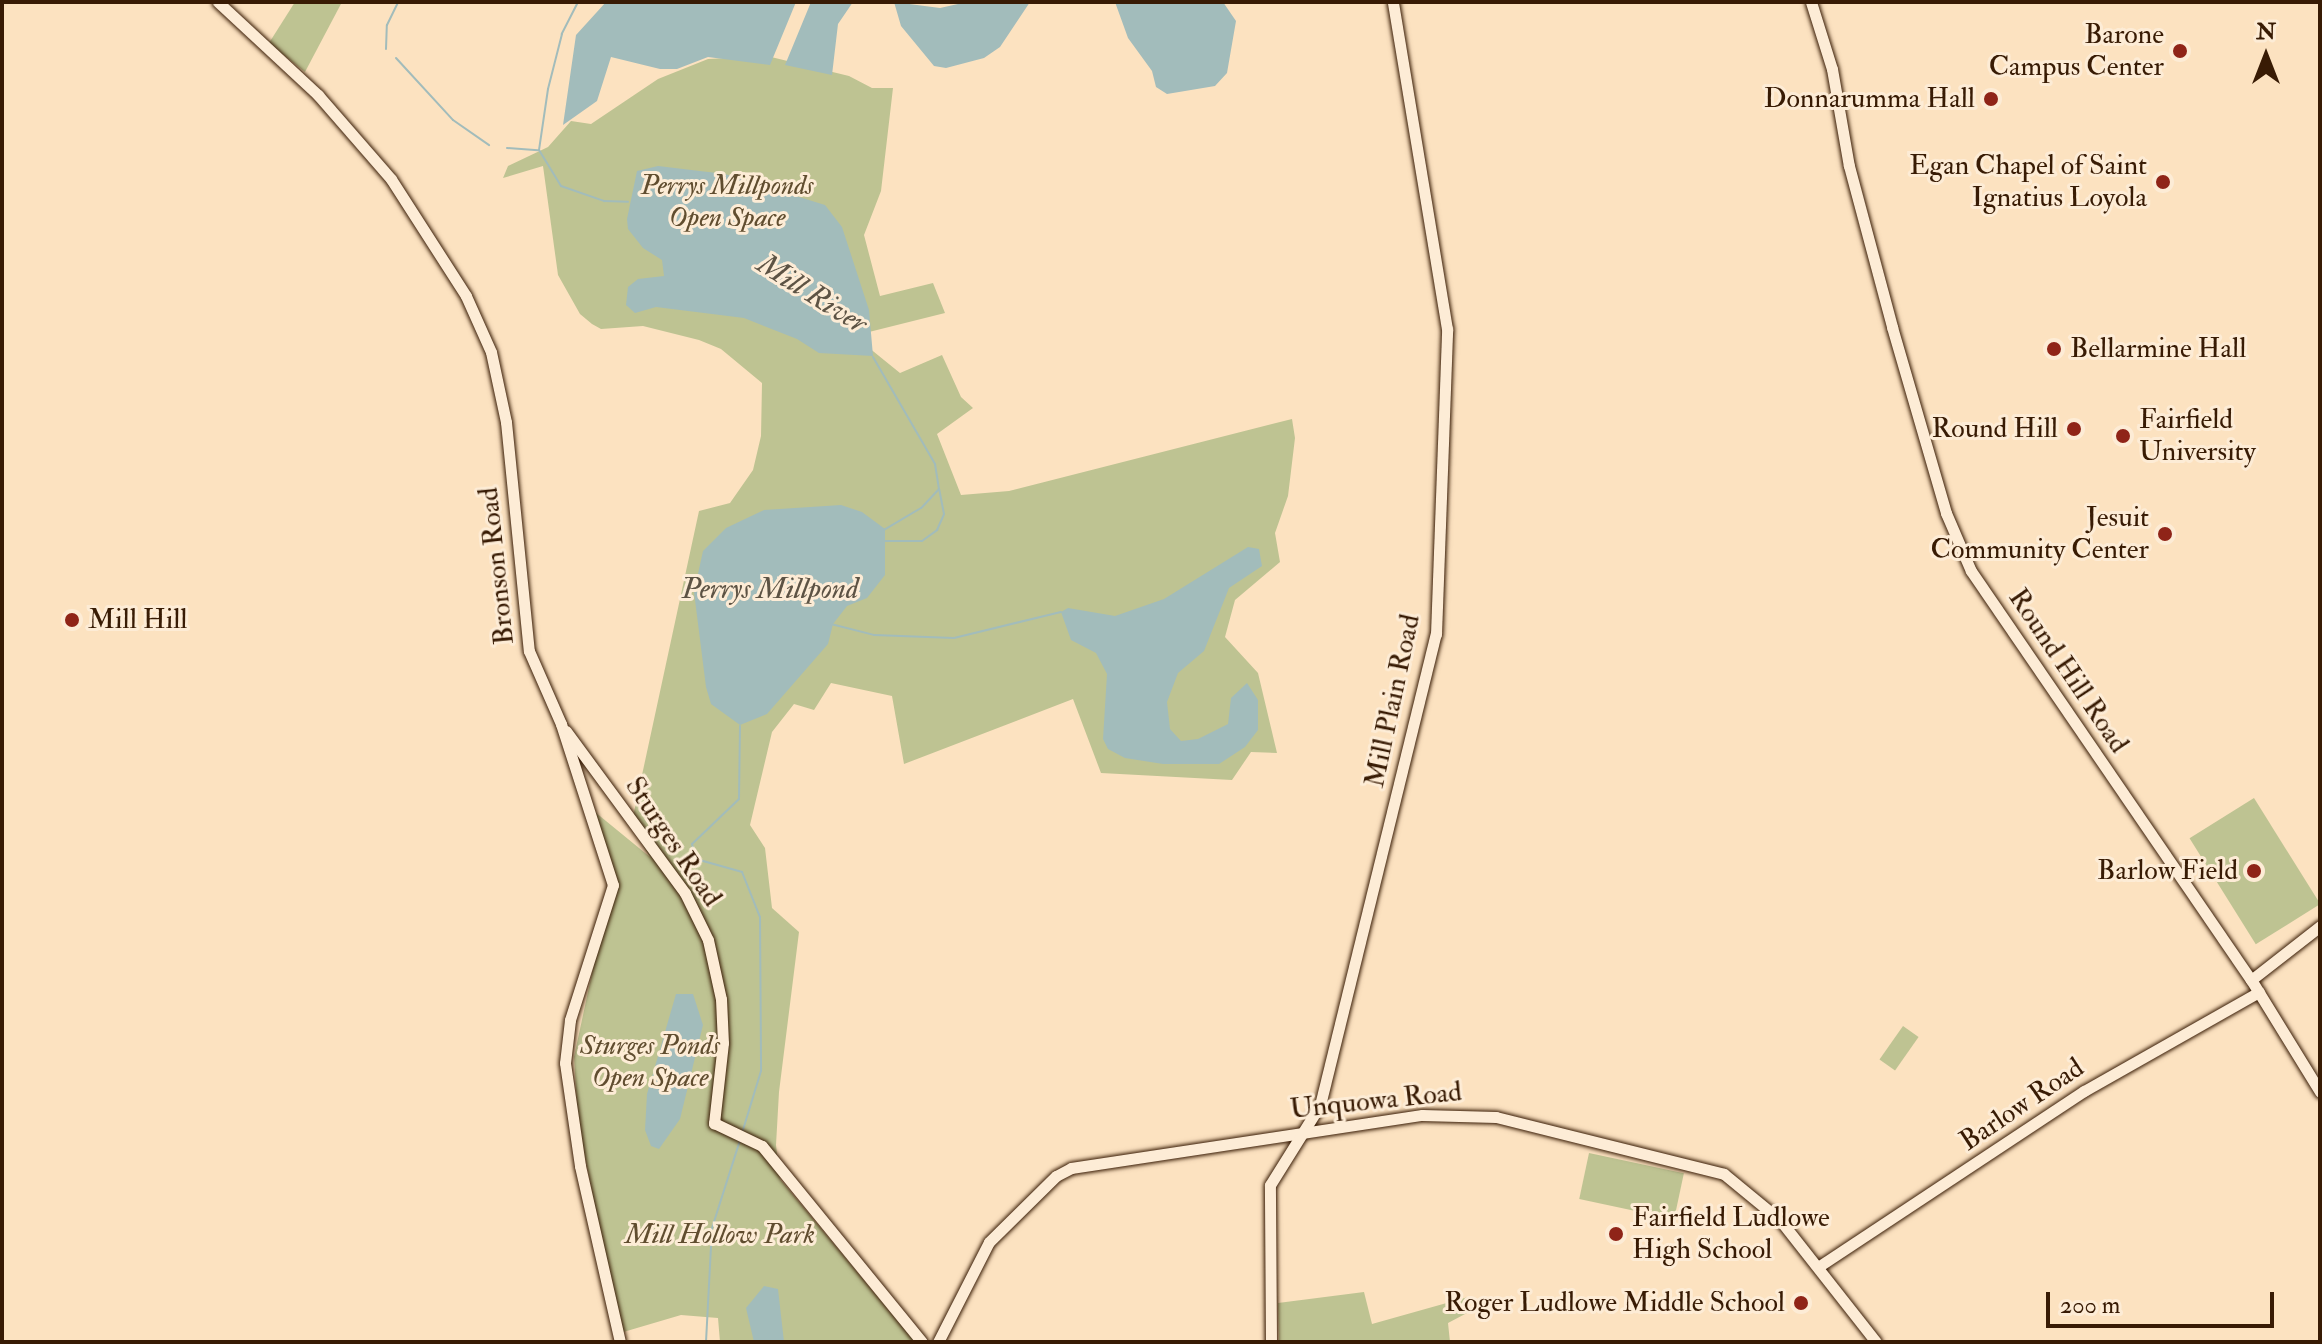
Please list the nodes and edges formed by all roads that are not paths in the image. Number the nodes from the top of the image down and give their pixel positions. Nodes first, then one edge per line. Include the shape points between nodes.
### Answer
1 (218, 2) edge
2 (1393, 2) edge
3 (1811, 2) edge
4 (561, 724) junction
5 (2320, 926) edge
6 (2251, 980) junction
7 (2259, 992) junction
8 (2320, 1092) edge
9 (1305, 1130) junction
10 (1818, 1267) junction
11 (620, 1342) edge
12 (922, 1342) edge
13 (938, 1342) edge
14 (1271, 1342) edge
15 (1876, 1342) edge

1 - 4 main road, Bronson Road via 318,95 391,179 483,329 506,422 526,640
2 - 9 main road, Mill Plain Road via 1447,329 1436,634 1320,1105
3 - 6 main road, Round Hill Road via 1832,69 1859,208 1957,541 1971,571
4 - 11 main road, Bronson Road via 613,885 570,1020 565,1063 580,1166
4 - 12 main road, Sturges Road via 685,893 708,940 721,999 723,1043 714,1123 762,1146
5 - 6 main road
6 - 7 main road, Round Hill Road
7 - 8 main road, Round Hill Road
7 - 10 main road, Barlow Road via 2084,1091
9 - 10 main road, Unquowa Road via 1422,1115 1478,1115 1690,1162 1748,1189
9 - 13 main road, Unquowa Road via 1081,1166 1056,1176 979,1256
9 - 14 main road, Mill Plain Road via 1270,1185
10 - 15 main road, Unquowa Road

